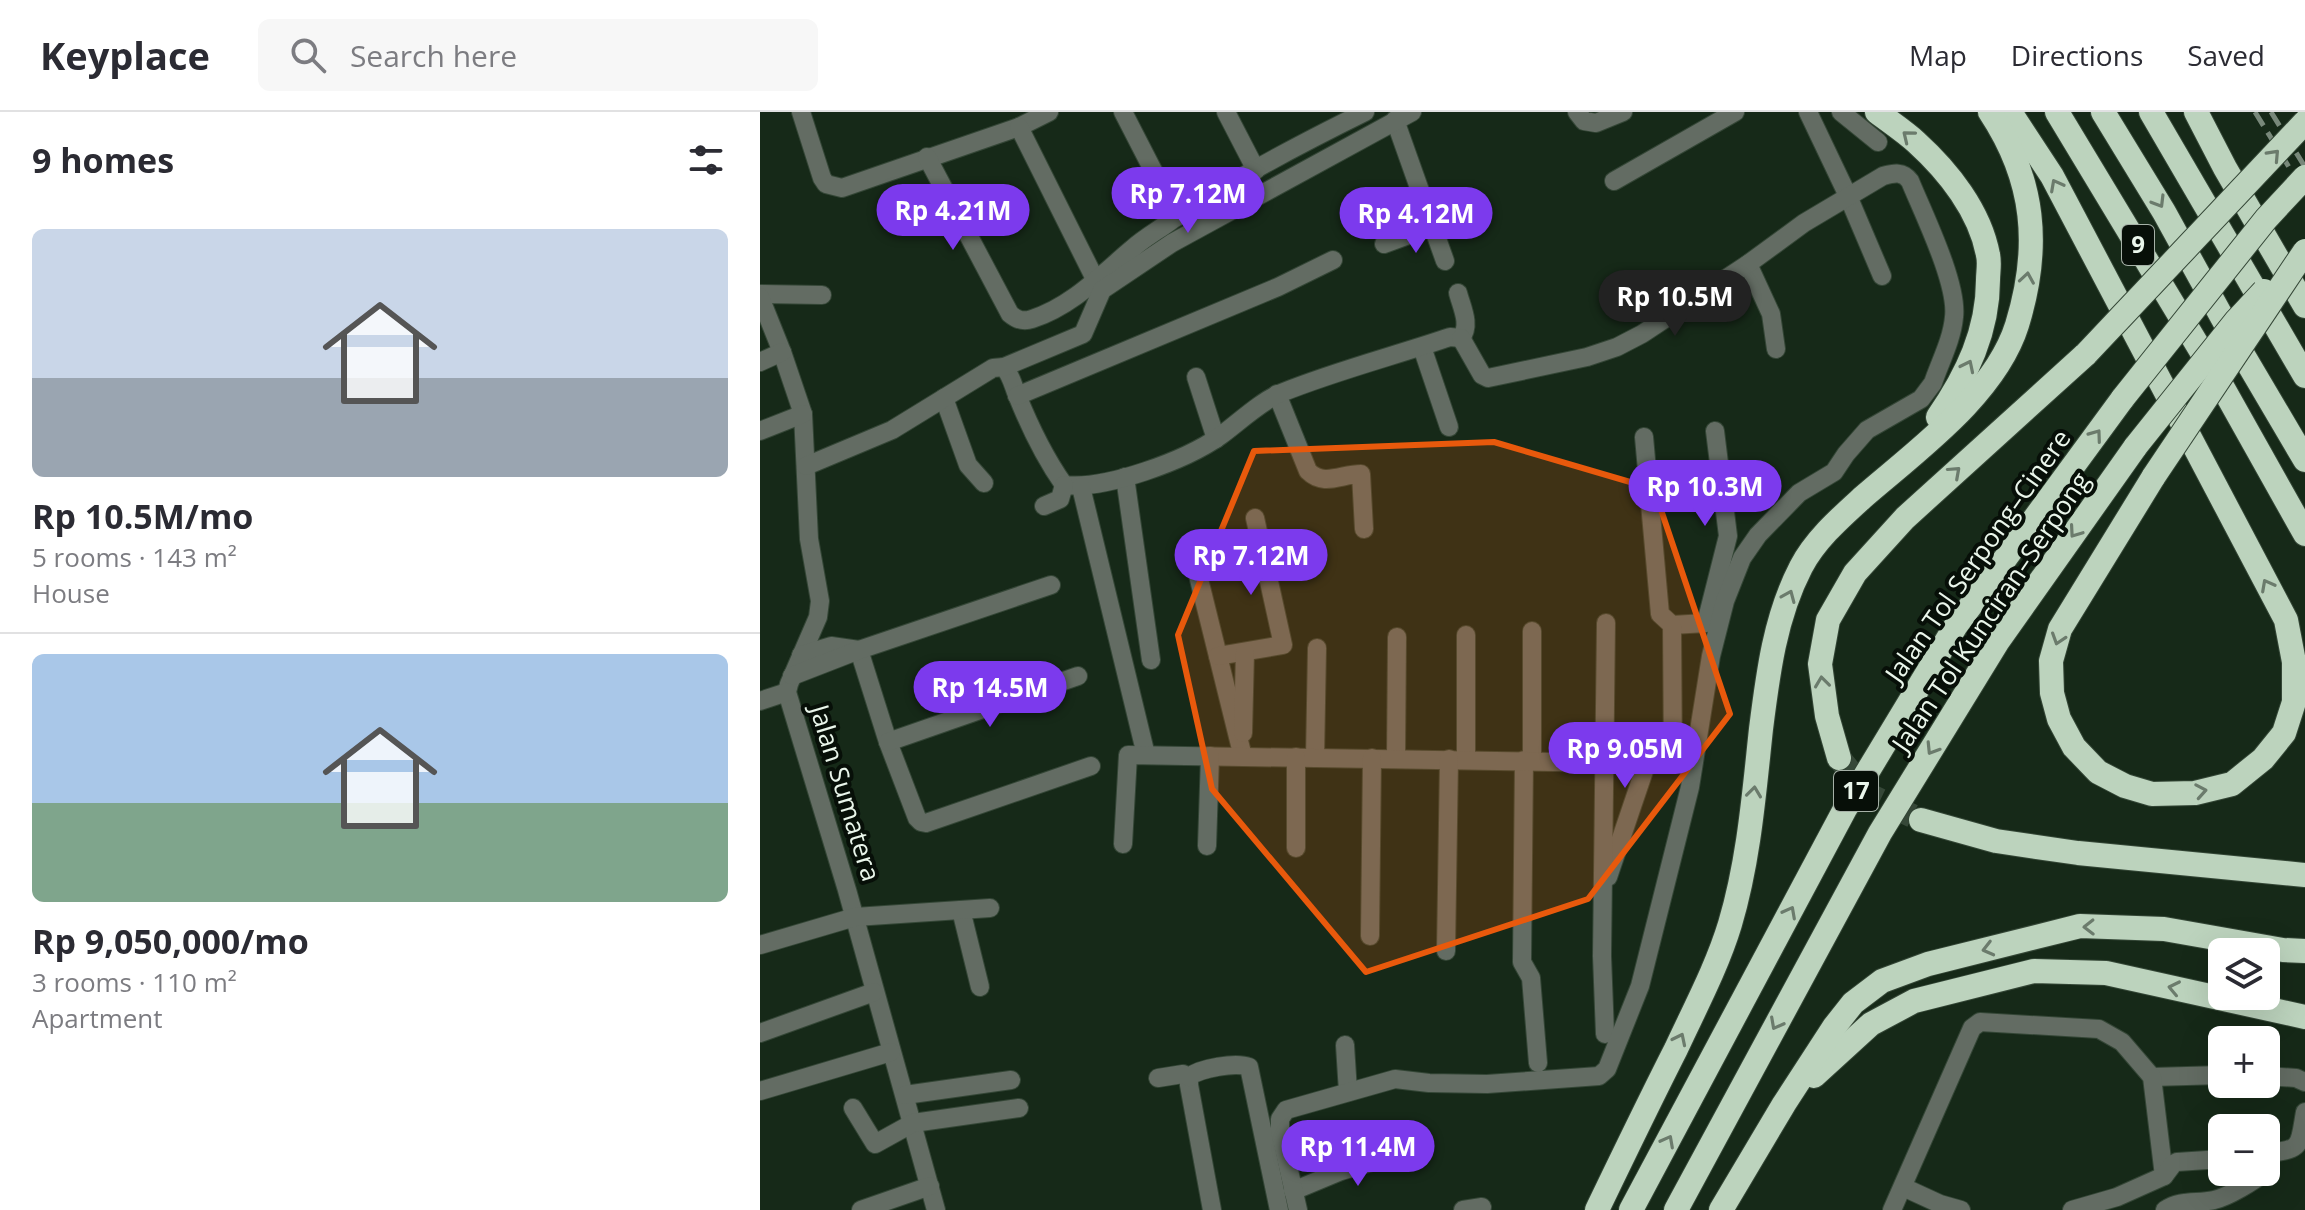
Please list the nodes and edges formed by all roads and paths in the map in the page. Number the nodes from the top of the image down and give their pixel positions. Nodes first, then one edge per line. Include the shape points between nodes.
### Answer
1 (801, 112) edge
2 (1049, 112) edge
3 (1123, 112) edge
4 (1226, 112) edge
5 (1365, 112) edge
6 (1577, 112) edge
7 (1623, 112) edge
8 (1735, 112) edge
9 (1808, 112) edge
10 (1841, 112) edge
11 (1877, 112) edge
12 (1990, 112) edge
13 (2010, 112) edge
14 (2057, 112) edge
15 (2103, 112) edge
16 (2151, 112) edge
17 (2196, 112) edge
18 (1403, 116) edge
19 (1336, 118) edge
20 (2305, 122) edge
21 (1019, 127) junction
22 (1878, 142) dead end
23 (927, 157) junction
24 (1256, 170) junction
25 (2305, 177) edge
26 (1614, 181) dead end
27 (1848, 196) junction
28 (1177, 217) junction
29 (1433, 226) junction
30 (1384, 244) dead end
31 (2305, 244) edge
32 (2305, 251) edge
33 (1333, 260) dead end
34 (1445, 261) dead end
35 (1748, 264) junction
36 (1882, 276) dead end
37 (1096, 281) junction
38 (1458, 293) dead end
39 (822, 295) dead end
40 (762, 305) edge
41 (2305, 306) edge
42 (1461, 338) junction
43 (1422, 347) junction
44 (1776, 349) dead end
45 (782, 352) junction
46 (760, 362) edge
47 (1004, 367) junction
48 (2305, 376) edge
49 (1196, 377) dead end
50 (1277, 394) junction
51 (1017, 396) junction
52 (944, 398) junction
53 (803, 414) junction
54 (1449, 427) dead end
55 (760, 431) edge
56 (1715, 431) dead end
57 (1644, 437) dead end
58 (1216, 439) junction
59 (1911, 455) junction
60 (2302, 455) edge
61 (806, 466) junction
62 (1125, 477) junction
63 (984, 483) dead end
64 (1073, 486) junction
65 (1044, 506) dead end
66 (1255, 518) dead end
67 (1364, 529) dead end
68 (2305, 534) edge
69 (1191, 547) dead end
70 (1051, 585) dead end
71 (1606, 623) dead end
72 (1672, 625) junction
73 (1532, 631) dead end
74 (1466, 635) dead end
75 (1397, 637) dead end
76 (1317, 648) dead end
77 (859, 650) junction
78 (1245, 652) junction
79 (801, 655) junction
80 (1218, 656) junction
81 (1151, 660) dead end
82 (1078, 676) dead end
83 (790, 684) junction
84 (760, 701) edge
85 (888, 742) junction
86 (1146, 755) junction
87 (1210, 756) junction
88 (1243, 757) junction
89 (1306, 758) junction
90 (1372, 758) junction
91 (1396, 758) junction
92 (1839, 758) tunnel mouth
93 (1458, 759) junction
94 (1528, 761) junction
95 (1604, 762) junction
96 (1647, 762) junction
97 (1091, 766) dead end
98 (1921, 820) tunnel mouth
99 (1123, 844) dead end
100 (1207, 846) dead end
101 (1296, 848) dead end
102 (2305, 875) edge
103 (1603, 893) junction
104 (990, 908) dead end
105 (961, 910) junction
106 (855, 917) junction
107 (1370, 936) dead end
108 (760, 945) edge
109 (1446, 951) dead end
110 (2305, 951) edge
111 (980, 987) dead end
112 (874, 992) junction
113 (2305, 1017) edge
114 (760, 1033) edge
115 (1605, 1034) dead end
116 (1345, 1045) dead end
117 (891, 1052) junction
118 (1538, 1063) dead end
119 (2208, 1075) edge
120 (1189, 1077) junction
121 (2152, 1077) junction
122 (2280, 1077) edge
123 (1158, 1078) dead end
124 (1011, 1080) dead end
125 (2305, 1082) edge
126 (760, 1091) edge
127 (1348, 1092) junction
128 (905, 1095) junction
129 (1784, 1104) junction
130 (853, 1108) dead end
131 (1019, 1108) dead end
132 (2305, 1112) edge
133 (913, 1123) junction
134 (1410, 1151) dead end
135 (2290, 1151) junction
136 (2280, 1152) edge
137 (2280, 1159) edge
138 (2208, 1160) edge
139 (2164, 1176) junction
140 (930, 1186) junction
141 (2243, 1186) edge
142 (1903, 1187) junction
143 (1293, 1191) junction
144 (2213, 1205) edge
145 (861, 1210) edge
146 (936, 1210) edge
147 (1212, 1210) edge
148 (1279, 1210) edge
149 (1298, 1210) edge
150 (1597, 1210) edge
151 (1631, 1210) edge
152 (1676, 1210) edge
153 (1721, 1210) edge
154 (1892, 1210) edge
155 (1961, 1210) edge
156 (2072, 1210) edge
157 (2165, 1210) edge

1 - 23 street via 822,178 834,188
2 - 21 street
3 - 28 street
4 - 24 street
5 - 19 street
6 - 7 street via 1584,121 1596,123
8 - 26 street
9 - 27 street
10 - 22 street
59 -> 11 highway via 1955,393 1978,347 1988,304 1989,256 1976,219 1955,184 1916,142
59 -> 12 highway via 1991,376 2016,328 2028,277 2031,226 2023,175
32 -> 13 highway, bridge via 2154,476 2060,629 2051,661 2059,719 2074,747 2098,772 2125,786 2152,794 2195,793 2232,784 2284,733 2294,702 2294,662 2286,620 2235,527 2196,453 2052,176
14 - 68 highway, 9
15 -> 60 highway, 9
16 - 48 highway
17 - 41 highway
18 - 29 street
18 - 47 street via 1172,243 1102,290 1083,334
19 - 24 street
92 -> 20 highway, bridge via 1820,664 1828,620 1855,573 1905,518 2086,354
21 - 23 street
21 - 37 street
23 - 37 street via 1015,319 1031,319 1068,302
24 - 28 street
151 -> 25 highway, Jalan Tol Serpong–Cinere / 17, bridge via 1853,796 1955,627 2123,398
27 - 35 street
27 - 36 street
27 - 127 street via 1883,176 1906,176 1949,279 1953,327 1933,383 1921,399 1867,430 1834,472 1799,493 1742,558 1711,656 1690,787 1640,986 1607,1069 1599,1076 1487,1084 1395,1079
28 - 37 street
29 - 30 street
29 - 34 street
31 -> 152 highway, Jalan Tol Kunciran–Serpong / 17, bridge via 2136,446 1998,641 1880,833
33 - 51 street
35 - 42 street via 1642,334 1587,357 1488,378
35 - 44 street via 1771,314
38 - 42 street via 1466,326
39 - 40 street
40 - 45 street, Jalan Sumatera
42 - 43 street
43 - 50 street
43 - 54 street
45 - 46 street
45 - 53 street, Jalan Sumatera
47 - 51 street
47 - 52 street via 993,368
49 - 58 street
50 - 58 street
50 - 67 street via 1313,476 1325,481 1361,474
51 - 64 street via 1055,471
52 - 61 street via 892,430
52 - 63 street via 968,465
53 - 55 street
53 - 61 street, Jalan Sumatera
56 - 72 street via 1728,536 1706,623
57 - 72 street via 1660,614
58 - 62 street
150 -> 59 highway via 1704,991 1730,925 1748,846 1768,670 1802,565 1833,525
61 - 79 street, Jalan Sumatera via 809,539 820,601
62 - 64 street
62 - 81 street
64 - 65 street
64 - 86 street
66 - 78 street via 1283,645
69 - 80 street
70 - 77 street
71 - 95 street
72 - 96 street via 1673,764
73 - 94 street
74 - 93 street
75 - 91 street
76 - 89 street
77 - 79 street via 831,646
77 - 83 street
77 - 85 street
78 - 80 street
78 - 88 street
79 - 83 street, Jalan Sumatera
80 - 88 street
82 - 85 street
83 - 84 street
83 - 106 street, Jalan Sumatera
85 - 97 street via 917,818 926,823
86 - 87 street
86 - 99 street via 1128,755
87 - 88 street
87 - 100 street
88 - 89 street
89 - 90 street
89 - 101 street
90 - 91 street
90 - 107 street
91 - 93 street
93 - 94 street
93 - 109 street
94 - 95 street
94 - 118 street via 1522,962 1531,978
95 - 96 street
95 - 103 street
96 - 103 street
98 - 102 highway via 1996,841 2078,853
103 - 115 street
104 - 105 street
105 - 106 street
105 - 111 street
106 - 108 street
106 - 112 street, Jalan Sumatera
110 -> 129 highway via 2164,929 2080,926 1928,964 1882,981 1853,1003
112 - 114 street
112 - 117 street, Jalan Sumatera
113 -> 129 highway via 2106,973 2034,971 1914,1001 1871,1024
116 - 127 street
117 - 126 street
117 - 128 street, Jalan Sumatera
119 - 121 street
120 - 123 street
120 - 147 street
120 - 148 street via 1211,1069 1249,1067
121 - 139 street
121 - 142 street via 2122,1042 2099,1029 1980,1022 1972,1028
122 - 125 street
124 - 128 street
127 - 143 street via 1286,1110 1280,1119
128 - 133 street, Jalan Sumatera
129 - 153 highway
130 - 133 street via 875,1144
131 - 133 street
132 - 135 street via 2300,1143
133 - 140 street, Jalan Sumatera
134 - 143 street
135 - 136 street
135 - 137 street
138 - 139 street via 2177,1162
139 - 156 street
140 - 145 street
140 - 146 street, Jalan Sumatera
141 - 144 street
142 - 154 street
142 - 155 street
143 - 149 street
144 - 157 street via 2177,1203

